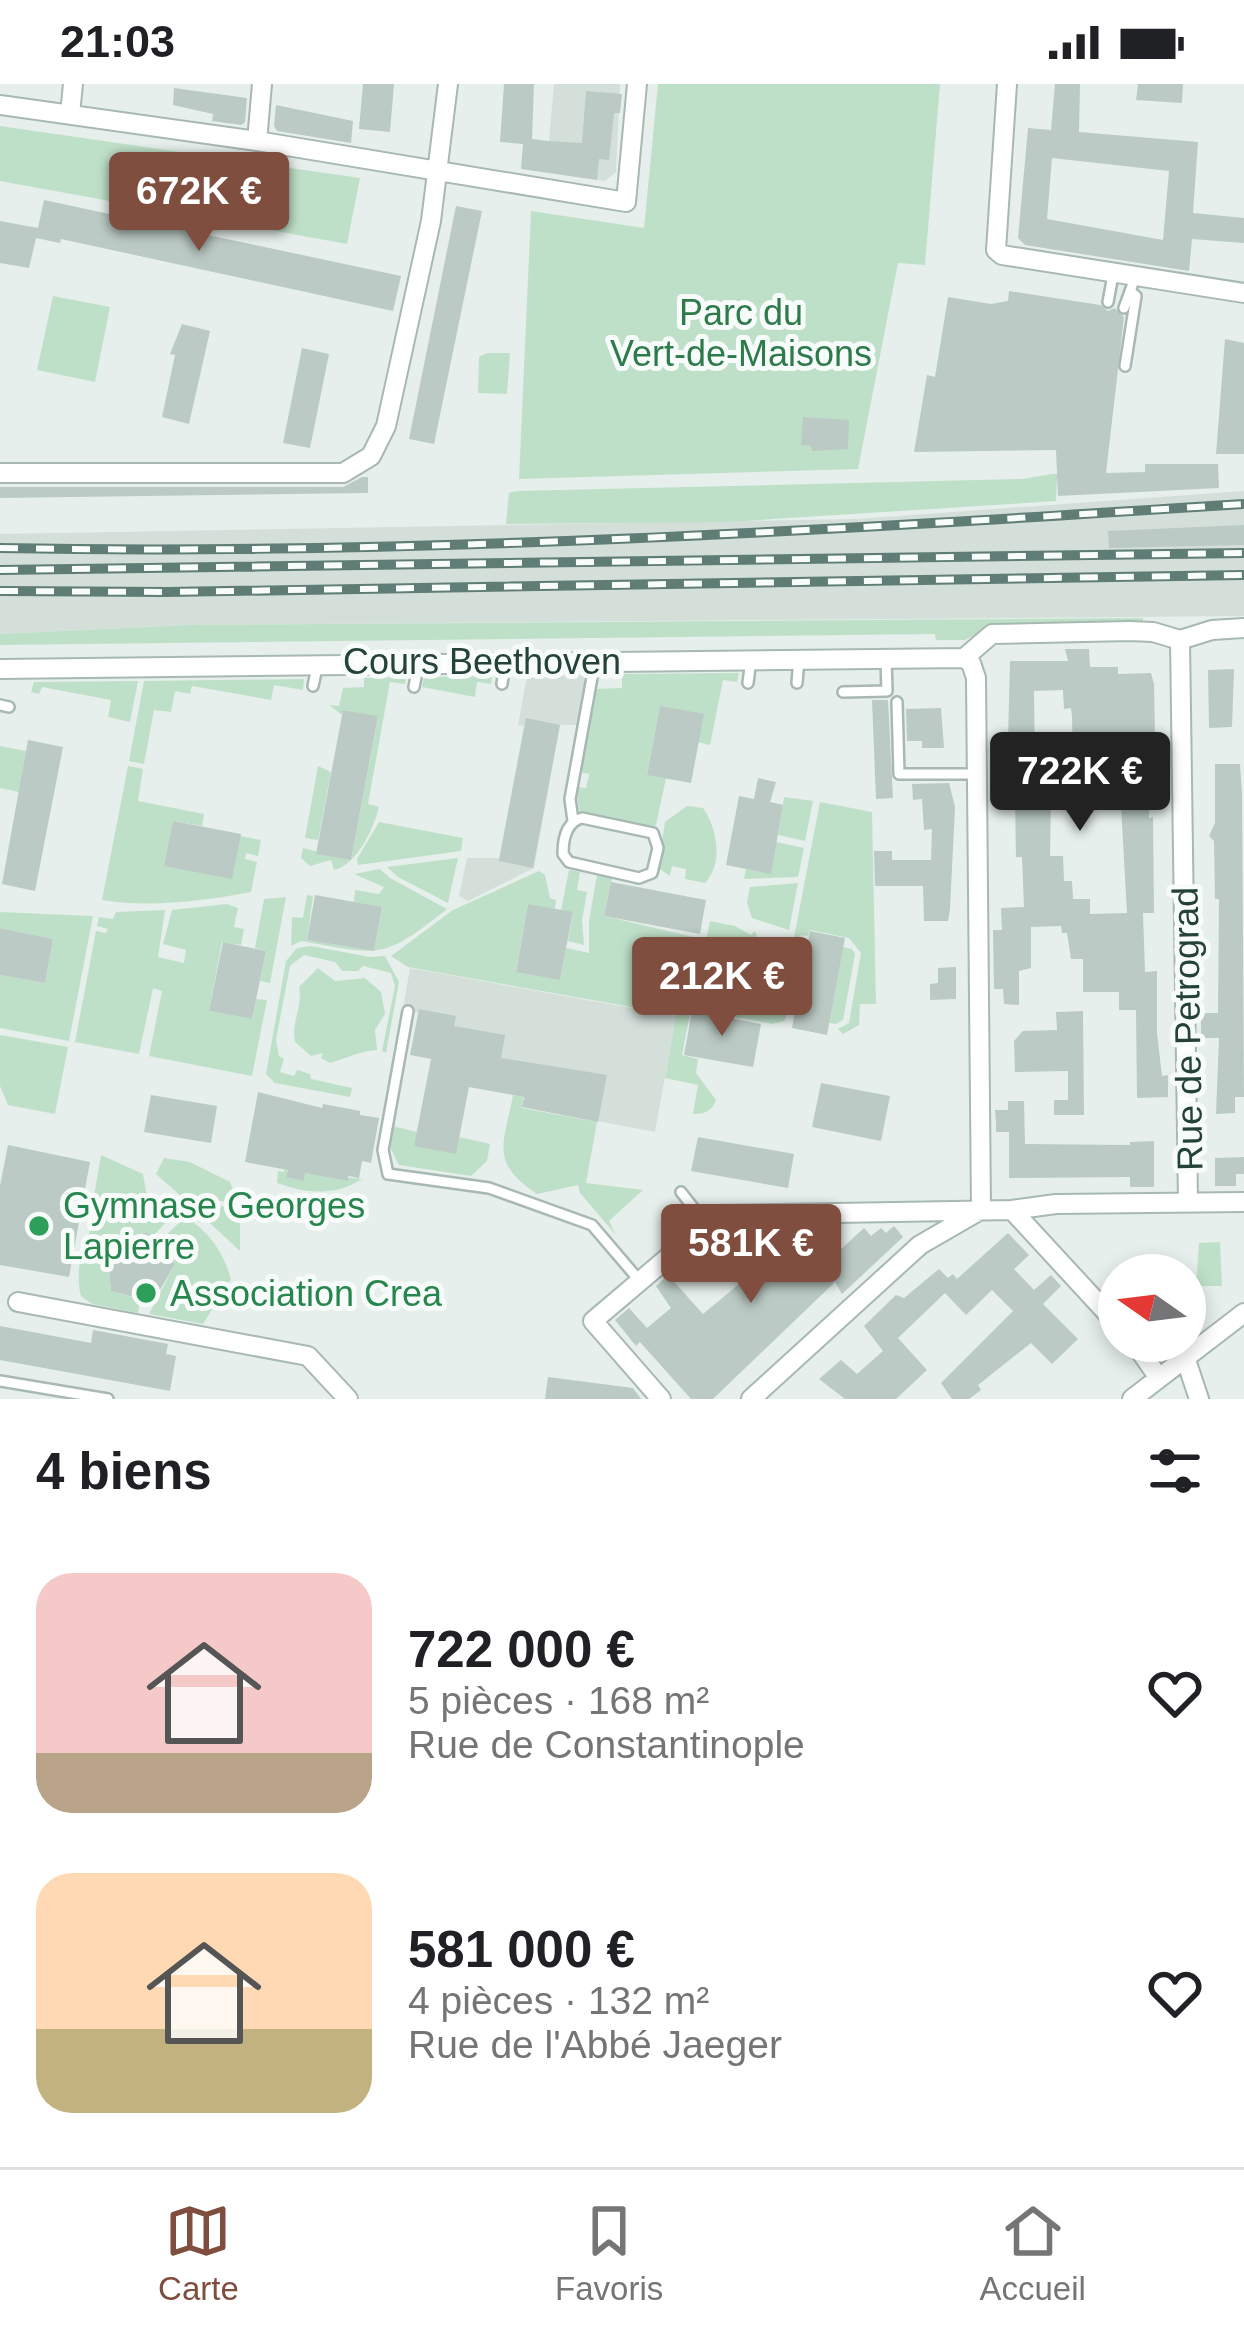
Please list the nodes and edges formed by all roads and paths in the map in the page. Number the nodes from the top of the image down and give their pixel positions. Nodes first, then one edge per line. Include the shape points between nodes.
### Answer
1 (73, 84) edge
2 (262, 84) edge
3 (448, 84) edge
4 (637, 84) edge
5 (1006, 84) edge
6 (0, 105) edge
7 (70, 114) junction
8 (257, 141) junction
9 (439, 170) junction
10 (1113, 274) junction
11 (1132, 285) junction
12 (1244, 293) edge
13 (1108, 302) dead end
14 (1124, 308) dead end
15 (1125, 366) dead end
16 (0, 473) edge
17 (1244, 628) edge
18 (1180, 640) junction
19 (886, 657) junction
20 (799, 658) junction
21 (964, 658) junction
22 (751, 659) junction
23 (596, 661) junction
24 (419, 662) junction
25 (505, 662) junction
26 (318, 663) junction
27 (0, 669) edge
28 (748, 683) dead end
29 (796, 683) dead end
30 (502, 684) dead end
31 (313, 686) dead end
32 (414, 687) dead end
33 (843, 692) dead end
34 (897, 702) dead end
35 (976, 774) junction
36 (573, 821) junction
37 (408, 1011) dead end
38 (681, 1192) dead end
39 (1188, 1202) junction
40 (1244, 1202) edge
41 (982, 1209) junction
42 (1012, 1210) junction
43 (706, 1224) junction
44 (639, 1280) junction
45 (18, 1302) dead end
46 (1098, 1303) edge
47 (1244, 1313) edge
48 (1206, 1344) edge
49 (1148, 1362) edge
50 (1183, 1362) edge
51 (1187, 1362) edge
52 (1159, 1378) junction
53 (0, 1381) edge
54 (108, 1399) edge
55 (348, 1399) edge
56 (661, 1399) edge
57 (751, 1399) edge
58 (1132, 1399) edge
59 (1199, 1399) edge

1 - 7 street
2 - 8 street
3 - 9 street
4 - 9 street via 626,202
5 - 10 street via 994,244 1002,255
6 - 7 street
7 - 8 street
8 - 9 street
9 - 16 street via 386,426 371,457 343,473
10 - 11 street
10 - 13 lane
11 - 12 street
11 - 14 lane
11 - 15 lane
17 - 18 street
18 - 21 street via 1154,632 992,634
18 - 39 street, Rue de Petrograd
19 - 20 street, Cours Beethoven
19 - 21 street, Cours Beethoven
19 - 33 lane via 887,691
20 - 22 street, Cours Beethoven
20 - 29 lane
21 - 35 street via 976,678
22 - 23 street, Cours Beethoven
22 - 28 lane
23 - 25 street, Cours Beethoven
23 - 36 lane via 570,799
24 - 25 street, Cours Beethoven
24 - 26 street, Cours Beethoven
24 - 32 lane
25 - 30 lane
26 - 27 street, Cours Beethoven
26 - 31 lane
34 - 35 lane via 899,774
35 - 41 street via 973,1030
36 - 36 lane via 563,848 573,865 639,878 652,873 653,833
37 - 44 lane via 383,1150 388,1174 489,1188 592,1225
38 - 43 lane
39 - 40 street
39 - 42 street
41 - 42 street
41 - 43 street via 732,1213
41 - 57 street via 920,1245
42 - 46 street
43 - 44 street
44 - 56 street via 593,1322
45 - 55 street via 308,1357
47 - 48 street
49 - 52 street
50 - 52 street
51 - 59 street
52 - 58 street
53 - 54 lane

